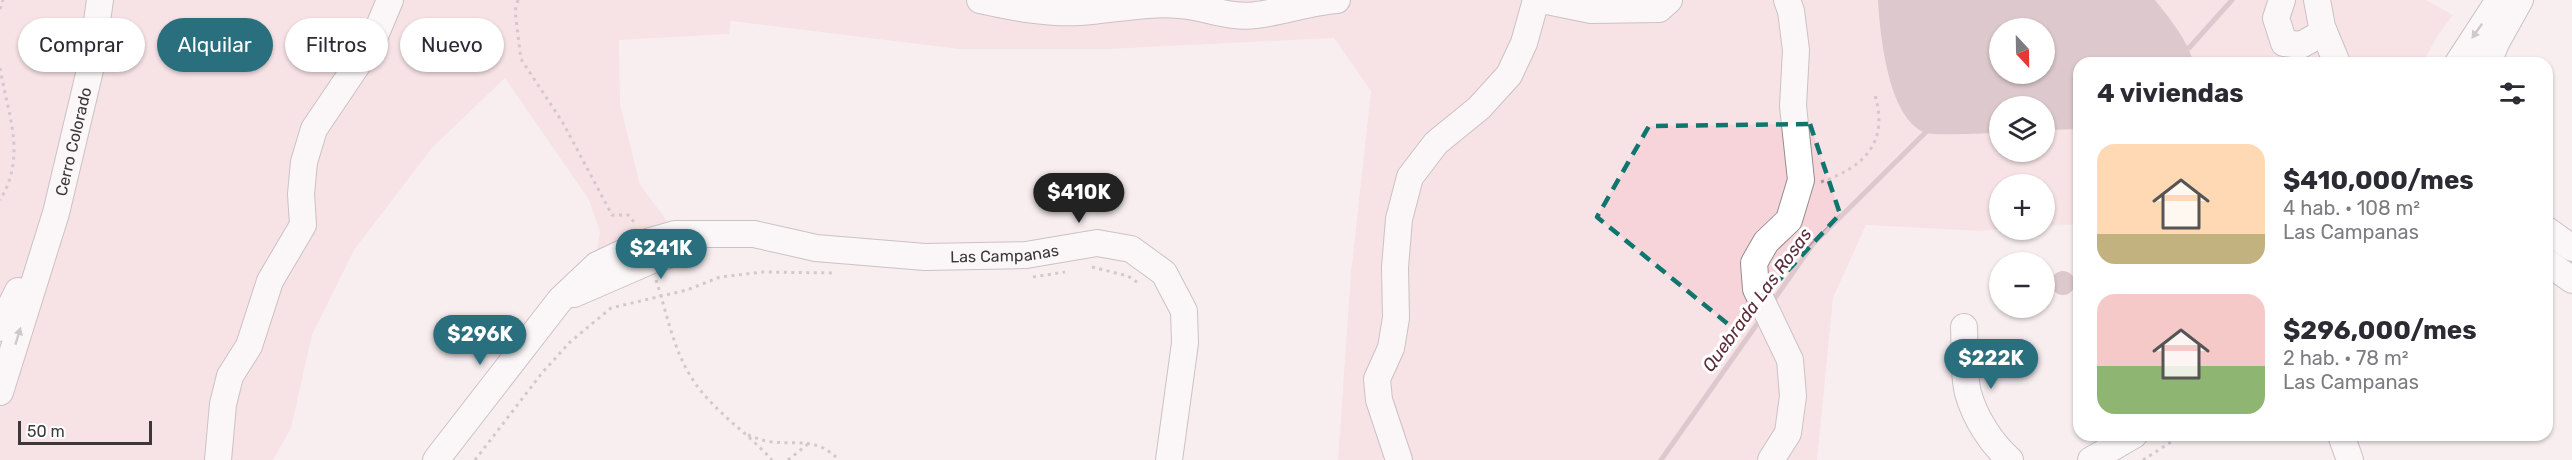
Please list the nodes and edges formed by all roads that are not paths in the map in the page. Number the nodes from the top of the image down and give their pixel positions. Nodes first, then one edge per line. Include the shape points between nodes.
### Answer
1 (100, 0) edge
2 (390, 0) edge
3 (980, 0) edge
4 (1337, 0) edge
5 (1536, 0) edge
6 (1542, 0) edge
7 (1669, 0) edge
8 (1786, 0) edge
9 (2282, 0) edge
10 (2317, 0) edge
11 (2499, 0) edge
12 (2520, 0) edge
13 (2324, 32) junction
14 (2334, 57) edge
15 (2462, 57) edge
16 (2490, 57) edge
17 (56, 213) junction
18 (2553, 234) edge
19 (2572, 248) edge
20 (2553, 266) edge
21 (2572, 280) edge
22 (1964, 327) dead end
23 (0, 328) edge
24 (0, 392) edge
25 (2124, 441) edge
26 (2343, 441) edge
27 (218, 460) edge
28 (436, 460) edge
29 (1169, 460) edge
30 (1399, 460) edge
31 (1771, 460) edge
32 (2010, 460) edge
33 (2091, 460) edge
34 (2350, 460) edge

1 - 17 street, Cerro Colorado via 90,70
2 - 27 street via 372,43 314,129 304,162 303,225 270,281 249,346 230,376
3 - 4 street via 1040,11 1079,12 1131,5 1179,5 1235,16
5 - 30 street via 1524,43 1509,75 1479,108 1436,143 1410,177 1399,219 1396,318 1391,348 1377,379 1379,400
6 - 7 street via 1591,10 1659,9
8 - 31 street via 1796,50 1793,106 1801,180 1790,220 1766,243 1754,263 1756,289 1790,360 1788,433
9 - 13 street via 2276,18 2284,43 2301,45
10 - 13 street
11 -> 15 street
12 - 16 street
13 - 14 street
17 - 23 street, Cerro Colorado
24 -> 17 street, Cerro Colorado
18 - 19 street
20 - 21 street
22 - 32 street via 1968,392 1996,447
25 - 33 street
26 - 34 street
28 - 29 street, Las Campanas via 560,300 647,252 675,251 754,234 816,248 925,257 1026,255 1097,243 1131,249 1164,273 1184,311 1185,343

